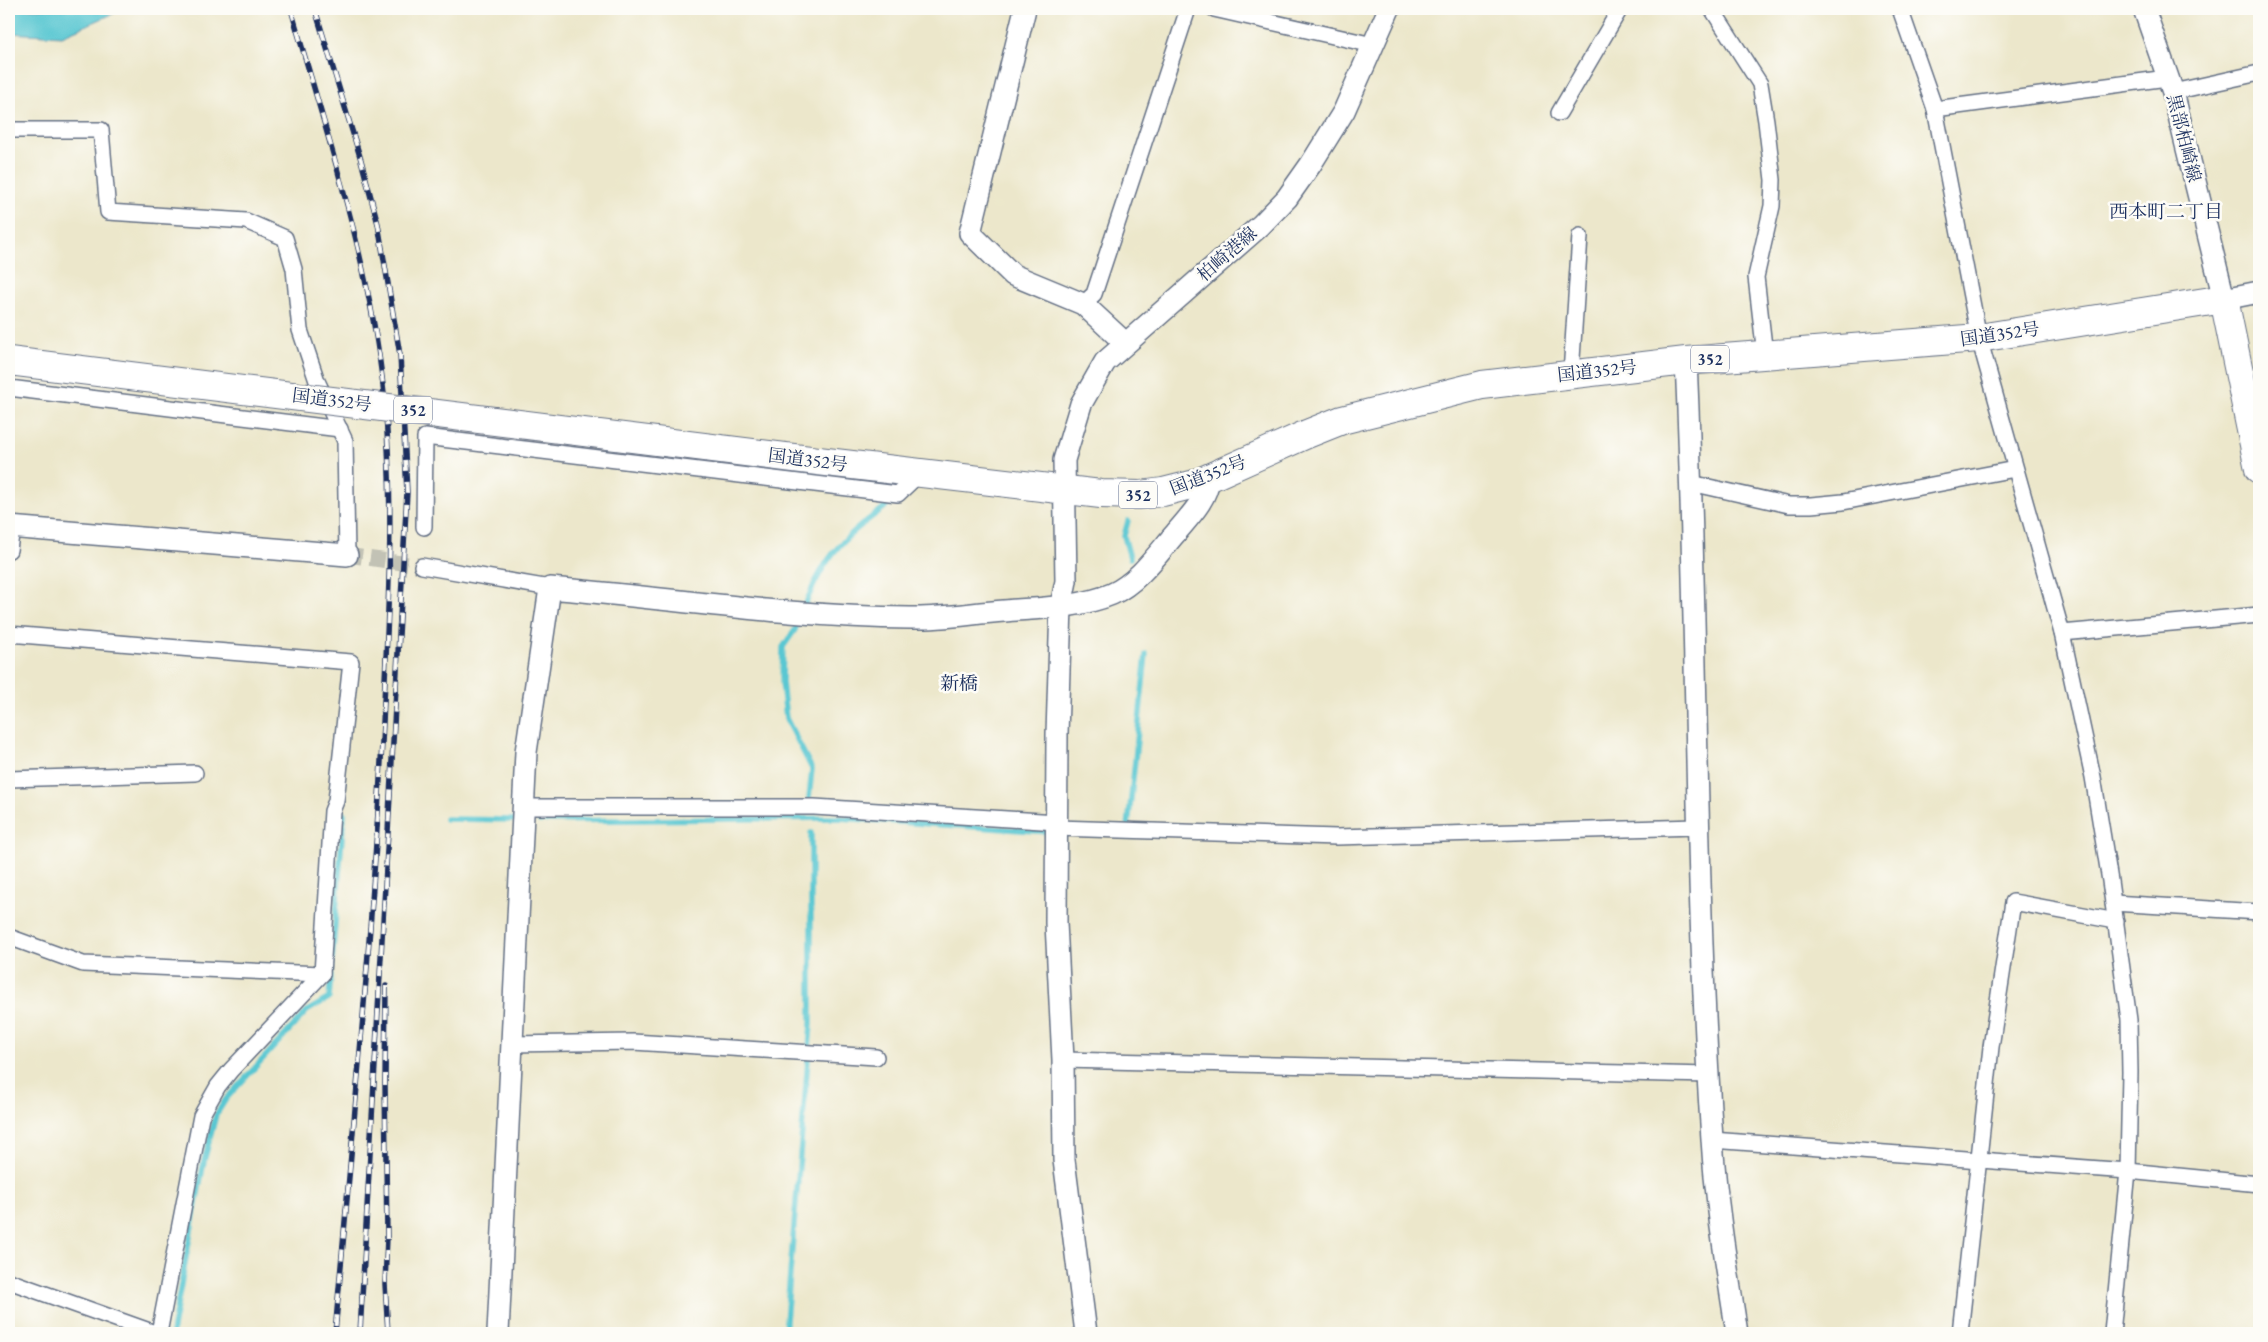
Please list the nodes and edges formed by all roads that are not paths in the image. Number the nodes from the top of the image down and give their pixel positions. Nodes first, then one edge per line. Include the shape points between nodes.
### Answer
1 (1025, 9) edge
2 (1188, 9) edge
3 (1214, 9) edge
4 (1389, 9) edge
5 (1620, 9) edge
6 (1712, 9) edge
7 (1900, 9) edge
8 (2144, 9) edge
9 (1373, 45) junction
10 (2259, 73) edge
11 (2170, 85) junction
12 (1935, 109) junction
13 (1559, 113) dead end
14 (9, 130) edge
15 (1580, 236) dead end
16 (2259, 292) edge
17 (2224, 299) junction
18 (1083, 304) junction
19 (1979, 338) junction
20 (1125, 343) junction
21 (1765, 355) junction
22 (9, 360) edge
23 (1686, 361) junction
24 (1571, 374) junction
25 (9, 388) edge
26 (2254, 412) edge
27 (340, 429) junction
28 (2015, 469) junction
29 (2259, 469) edge
30 (920, 473) junction
31 (1209, 478) junction
32 (1691, 483) junction
33 (1064, 489) junction
34 (424, 526) dead end
35 (10, 527) edge
36 (9, 550) edge
37 (347, 555) joint
38 (422, 566) tunnel mouth
39 (550, 588) junction
40 (1061, 606) junction
41 (2259, 615) edge
42 (2062, 633) junction
43 (9, 634) edge
44 (195, 773) dead end
45 (9, 779) edge
46 (524, 807) junction
47 (1057, 825) junction
48 (1697, 826) junction
49 (2113, 903) junction
50 (2259, 912) edge
51 (2116, 921) junction
52 (9, 938) edge
53 (322, 974) junction
54 (512, 1044) junction
55 (876, 1057) dead end
56 (1062, 1060) junction
57 (1709, 1075) junction
58 (1712, 1140) junction
59 (1980, 1160) junction
60 (2128, 1170) junction
61 (2259, 1184) edge
62 (9, 1281) edge
63 (157, 1333) edge
64 (498, 1333) edge
65 (1086, 1333) edge
66 (1737, 1333) edge
67 (1960, 1333) edge
68 (2112, 1333) edge

1 - 18 street via 970,233 1013,274
2 - 18 street via 1094,294
3 - 9 street
4 - 9 street, 柏崎港線
5 - 13 street
6 - 21 street via 1760,84 1766,120 1773,180 1772,206 1756,276
7 - 12 street
8 - 11 street, 黒部柏崎線
9 - 20 street, 柏崎港線 via 1329,138 1286,198 1261,225
10 - 11 street
11 - 12 street
11 - 17 street, 黒部柏崎線
12 - 19 street
14 - 27 street via 101,130 108,212 246,221 285,238 294,269 300,330 317,381
15 - 24 street
16 - 17 street
17 - 19 highway, 国道352号 / 352
17 - 26 highway
18 - 20 street
19 - 21 highway, 国道352号 / 352
19 - 28 street
20 - 33 street, 柏崎港線 via 1104,362 1080,404 1064,460
21 - 23 highway, 国道352号 / 352
22 - 30 highway, 国道352号 / 352, bridge
23 - 24 highway, 国道352号 / 352
23 - 32 street
24 - 31 highway, 国道352号 / 352 via 1482,385 1342,420
25 - 27 street
26 - 29 highway
27 - 37 street via 345,441
28 - 32 street via 1811,506 1789,505
28 - 42 street
30 - 33 highway, 国道352号 / 352
30 - 34 street via 898,494 425,437
31 - 33 highway, 国道352号 / 352 via 1163,492 1140,495
31 - 40 street via 1208,488 1187,520 1127,584 1095,600
32 - 48 street
33 - 40 street, 柏崎港線 via 1066,581
35 - 36 street
35 - 37 street
38 - 39 street
39 - 40 street via 837,617 913,618
39 - 46 street via 526,752
40 - 47 street, 柏崎港線
41 - 42 street
42 - 49 street via 2093,777
43 - 53 street via 352,662 336,801 332,811
44 - 45 street
46 - 47 street via 814,807
46 - 54 street
47 - 48 street via 1337,837
47 - 56 street, 柏崎港線 via 1056,923
48 - 57 street
49 - 50 street
49 - 51 street
51 - 59 street via 2013,902 1991,1047
51 - 60 street via 2130,1020
52 - 53 street via 83,964
53 - 63 street via 231,1070 201,1116
54 - 55 street via 633,1042
54 - 64 street
56 - 57 street
56 - 65 street, 柏崎港線 via 1064,1160
57 - 58 street
58 - 59 street
58 - 66 street
59 - 60 street
59 - 67 street
60 - 61 street
60 - 68 street
62 - 63 street

